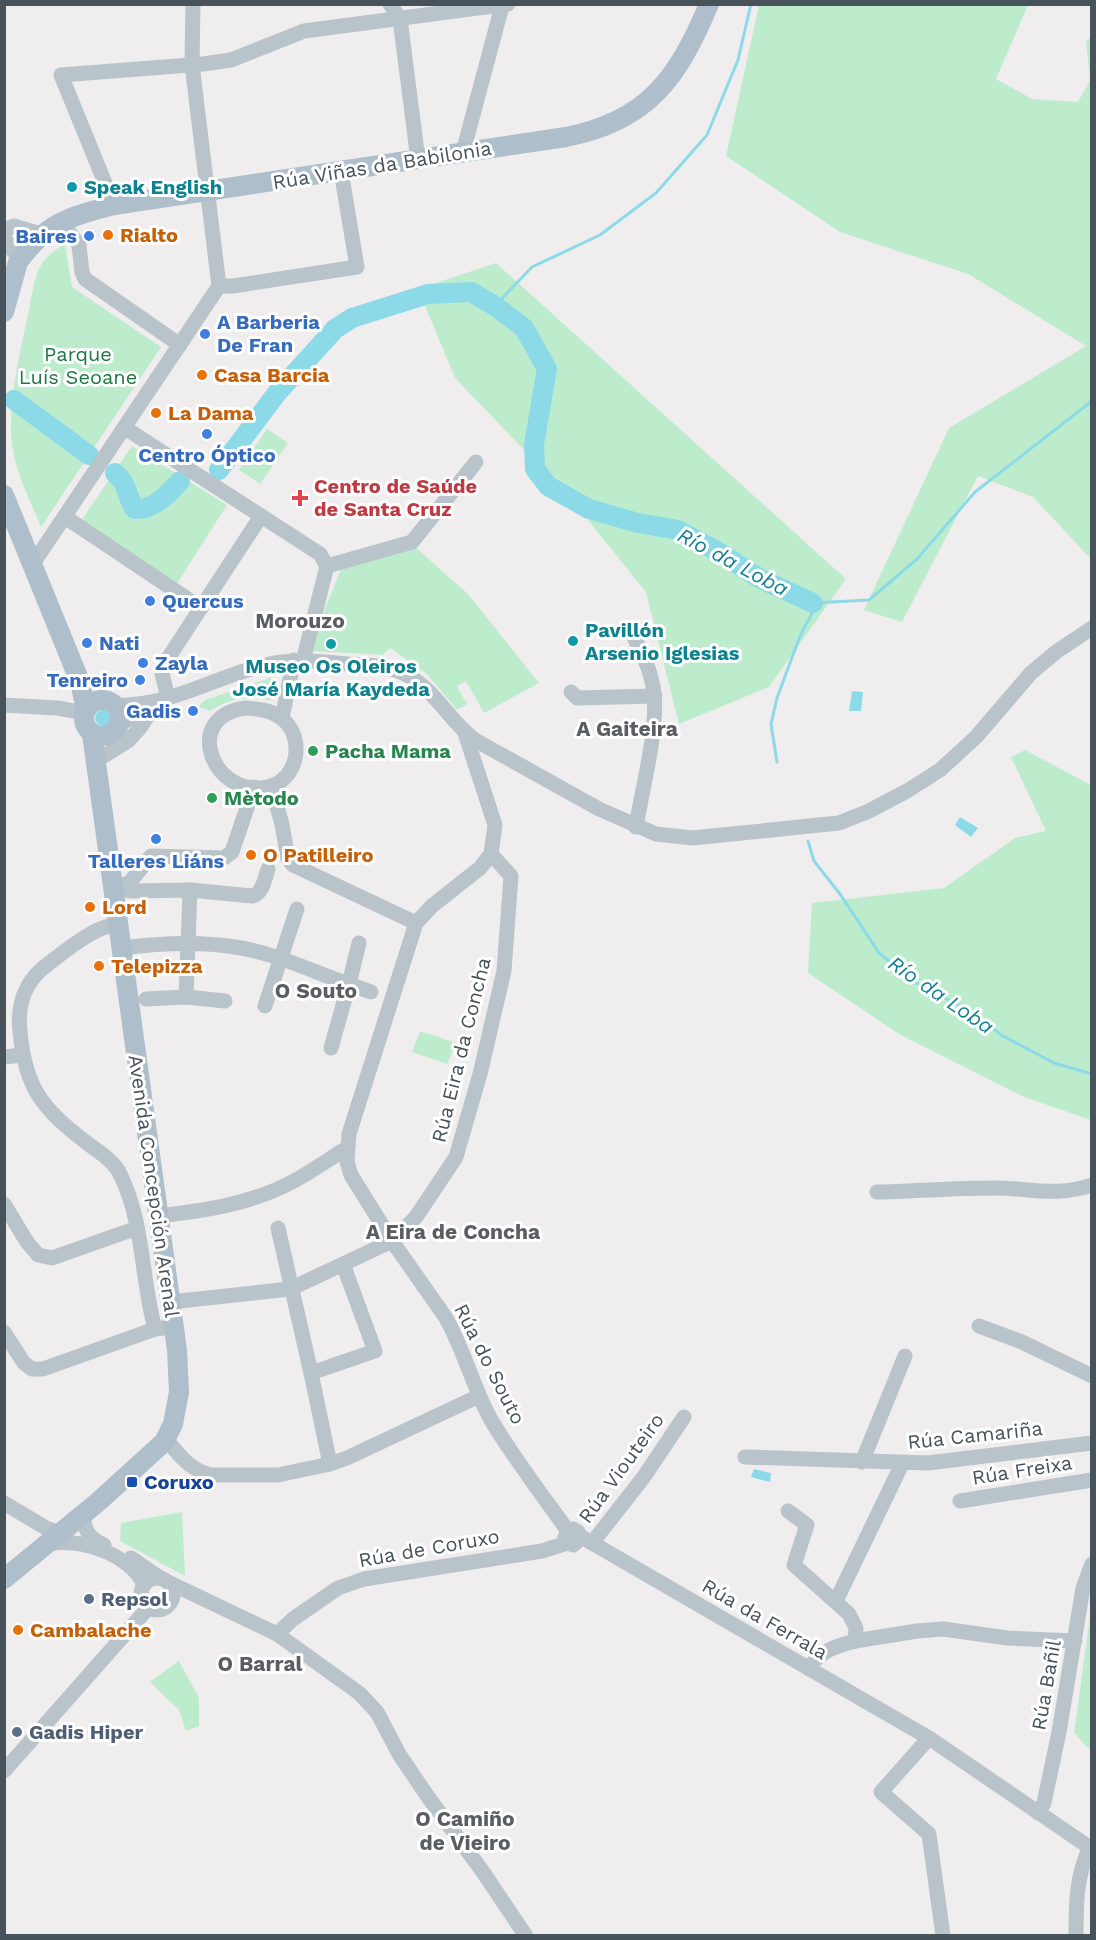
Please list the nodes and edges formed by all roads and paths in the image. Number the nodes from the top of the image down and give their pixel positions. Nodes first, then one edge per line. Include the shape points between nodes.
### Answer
1 (193, 4) edge
2 (390, 4) edge
3 (709, 4) edge
4 (505, 5) edge
5 (400, 19) junction
6 (192, 65) junction
7 (463, 152) junction
8 (417, 160) junction
9 (341, 171) junction
10 (206, 192) junction
11 (114, 205) junction
12 (61, 221) junction
13 (41, 234) junction
14 (4, 235) edge
15 (22, 257) junction
16 (219, 286) junction
17 (4, 312) edge
18 (180, 345) junction
19 (125, 428) junction
20 (477, 462) dead end
21 (4, 495) edge
22 (261, 516) junction
23 (65, 517) junction
24 (32, 565) junction
25 (327, 566) junction
26 (201, 608) junction
27 (1092, 628) edge
28 (630, 630) dead end
29 (299, 661) junction
30 (81, 685) junction
31 (571, 692) dead end
32 (655, 696) junction
33 (159, 702) junction
34 (4, 705) edge
35 (90, 707) junction
36 (282, 718) junction
37 (116, 729) junction
38 (465, 732) junction
39 (92, 734) junction
40 (101, 765) junction
41 (271, 786) junction
42 (254, 787) junction
43 (636, 827) junction
44 (491, 854) junction
45 (268, 869) dead end
46 (114, 889) junction
47 (190, 890) junction
48 (297, 909) dead end
49 (416, 923) junction
50 (118, 924) junction
51 (188, 943) junction
52 (359, 943) dead end
53 (122, 948) junction
54 (281, 960) junction
55 (349, 984) junction
56 (371, 992) dead end
57 (186, 997) junction
58 (146, 999) dead end
59 (225, 1001) dead end
60 (265, 1006) dead end
61 (331, 1048) dead end
62 (22, 1055) junction
63 (4, 1058) edge
64 (347, 1148) junction
65 (1092, 1185) edge
66 (877, 1192) dead end
67 (4, 1204) edge
68 (158, 1216) junction
69 (137, 1228) junction
70 (278, 1228) dead end
71 (392, 1241) junction
72 (343, 1264) junction
73 (290, 1289) junction
74 (170, 1302) junction
75 (979, 1326) dead end
76 (164, 1328) junction
77 (4, 1332) edge
78 (905, 1356) dead end
79 (311, 1373) junction
80 (1092, 1376) edge
81 (480, 1396) junction
82 (684, 1417) dead end
83 (166, 1439) junction
84 (1092, 1443) edge
85 (745, 1457) dead end
86 (861, 1462) junction
87 (330, 1464) junction
88 (902, 1464) junction
89 (1092, 1480) edge
90 (960, 1501) dead end
91 (4, 1503) edge
92 (788, 1511) dead end
93 (84, 1514) junction
94 (54, 1538) junction
95 (577, 1538) junction
96 (1092, 1564) edge
97 (4, 1579) edge
98 (164, 1580) junction
99 (144, 1584) junction
100 (195, 1595) junction
101 (172, 1599) junction
102 (836, 1600) junction
103 (148, 1608) junction
104 (277, 1634) junction
105 (855, 1641) junction
106 (1075, 1641) junction
107 (809, 1669) junction
108 (929, 1738) junction
109 (4, 1771) edge
110 (1038, 1813) junction
111 (1091, 1848) edge
112 (526, 1935) edge
113 (943, 1935) edge
114 (1076, 1935) edge

1 - 6 street
2 - 5 street
3 - 7 main road, Rúa Viñas da Babilonia via 676,71 652,97 616,122 590,132
4 - 5 street
4 - 7 street
5 - 6 street via 303,31 231,60
5 - 8 street
6 - 10 street
6 - 11 street via 62,75
7 - 8 main road, Rúa Viñas da Babilonia
8 - 9 main road, Rúa Viñas da Babilonia
9 - 10 main road, Rúa Viñas da Babilonia
9 - 16 street via 357,267
10 - 11 main road, Rúa Viñas da Babilonia
10 - 16 street
11 - 12 main road, Rúa Viñas da Babilonia
12 - 13 main road, Rúa Viñas da Babilonia
12 - 18 street via 79,245 84,279
13 - 14 street via 14,226
13 - 15 main road
14 - 15 street via 13,251
15 - 17 main road
16 - 18 street
18 - 19 street
19 - 22 street
19 - 23 street
20 - 25 street via 412,542
21 - 24 main road, Avenida Concepción Arenal
22 - 25 street via 320,554
22 - 26 street
23 - 24 street
23 - 26 street
24 - 30 main road, Avenida Concepción Arenal
25 - 29 street
26 - 33 street via 161,669
27 - 43 street via 1031,673 976,737 940,770 869,810 839,823 693,838 656,834
28 - 32 street via 645,657
29 - 33 street via 272,663
29 - 36 street
29 - 38 street via 377,666 406,674 433,695
30 - 35 main road, Avenida Concepción Arenal
30 - 35 street via 74,702
31 - 32 street via 577,698
32 - 43 street
33 - 35 street
33 - 37 street
33 - 40 street via 140,728
34 - 35 street
35 - 37 main road via 120,714
35 - 39 main road, Avenida Concepción Arenal via 85,724
36 - 41 street via 296,740 297,755 285,778
36 - 42 street via 259,709 233,710 212,729 208,746 212,762 225,777
37 - 39 main road via 102,737
37 - 40 main road, Avenida Concepción Arenal
38 - 43 street
38 - 44 street via 495,825
39 - 40 main road, Avenida Concepción Arenal
40 - 46 main road, Avenida Concepción Arenal
41 - 42 street
41 - 49 street via 288,859 293,865
42 - 46 street via 228,856 151,856 130,882
44 - 49 street, Rúa do Souto
44 - 71 street, Rúa Eira da Concha via 511,876 504,971 480,1074 456,1157 416,1217
45 - 47 street via 257,895
46 - 47 street
46 - 50 main road, Avenida Concepción Arenal
47 - 51 street
48 - 54 street
49 - 64 street, Rúa do Souto
50 - 53 main road, Avenida Concepción Arenal
50 - 62 street via 106,925 36,973 19,1011
51 - 53 street
51 - 54 street via 240,947
51 - 57 street
52 - 55 street
53 - 68 main road, Avenida Concepción Arenal
54 - 55 street
54 - 60 street
55 - 56 street
55 - 61 street
57 - 58 street
57 - 59 street
62 - 63 street
62 - 69 street via 29,1079 53,1115 119,1172
64 - 68 street via 292,1182 258,1197
64 - 71 street, Rúa do Souto via 351,1176
65 - 66 street via 1057,1192 995,1188
67 - 69 street via 38,1255 52,1258
68 - 74 main road, Avenida Concepción Arenal
69 - 76 street via 149,1309
70 - 73 street
71 - 72 street, Rúa Eira da Concha
71 - 81 street, Rúa do Souto via 446,1318
72 - 73 street, Rúa Eira da Concha
72 - 79 street via 375,1351
73 - 74 street, Rúa Eira da Concha
73 - 79 street
74 - 76 main road, Avenida Concepción Arenal
75 - 80 street
76 - 77 street via 43,1369 32,1369 24,1363
76 - 83 main road, Avenida Concepción Arenal via 179,1372 173,1425
78 - 86 street
79 - 87 street
81 - 87 street
81 - 95 street, Rúa do Souto via 492,1420
82 - 95 street, Rúa Viouteiro via 644,1478
83 - 87 street via 187,1463 211,1475 278,1475
83 - 93 main road, Avenida Concepción Arenal
84 - 88 street, Rúa Camariña
85 - 86 street, Rúa Camariña
86 - 88 street, Rúa Camariña
88 - 102 street
89 - 90 street, Rúa Freixa
91 - 94 street via 46,1528
92 - 102 street via 807,1525 794,1565
93 - 94 main road, Avenida Concepción Arenal
93 - 98 street via 83,1523 89,1535
94 - 97 main road, Avenida Concepción Arenal
94 - 99 street via 90,1545 130,1565
95 - 104 street, Rúa de Coruxo via 542,1551 364,1579 338,1588
95 - 107 street, Rúa da Ferrala
96 - 106 street, Rúa Bañil via 1083,1588
98 - 99 street via 154,1578
98 - 100 street
98 - 101 street via 173,1590
99 - 103 street via 141,1600
100 - 101 street
100 - 104 street
101 - 103 street via 160,1610
102 - 105 street via 856,1628
103 - 109 street
104 - 112 street via 359,1693 377,1712 399,1754
105 - 106 street via 943,1629 1007,1638
105 - 107 street via 821,1654
106 - 110 street, Rúa Bañil via 1055,1752 1044,1803
107 - 108 street, Rúa da Ferrala
108 - 110 street, Rúa da Ferrala
108 - 113 street via 881,1792 929,1834
110 - 111 street, Rúa da Ferrala
111 - 114 street via 1083,1861 1076,1902

